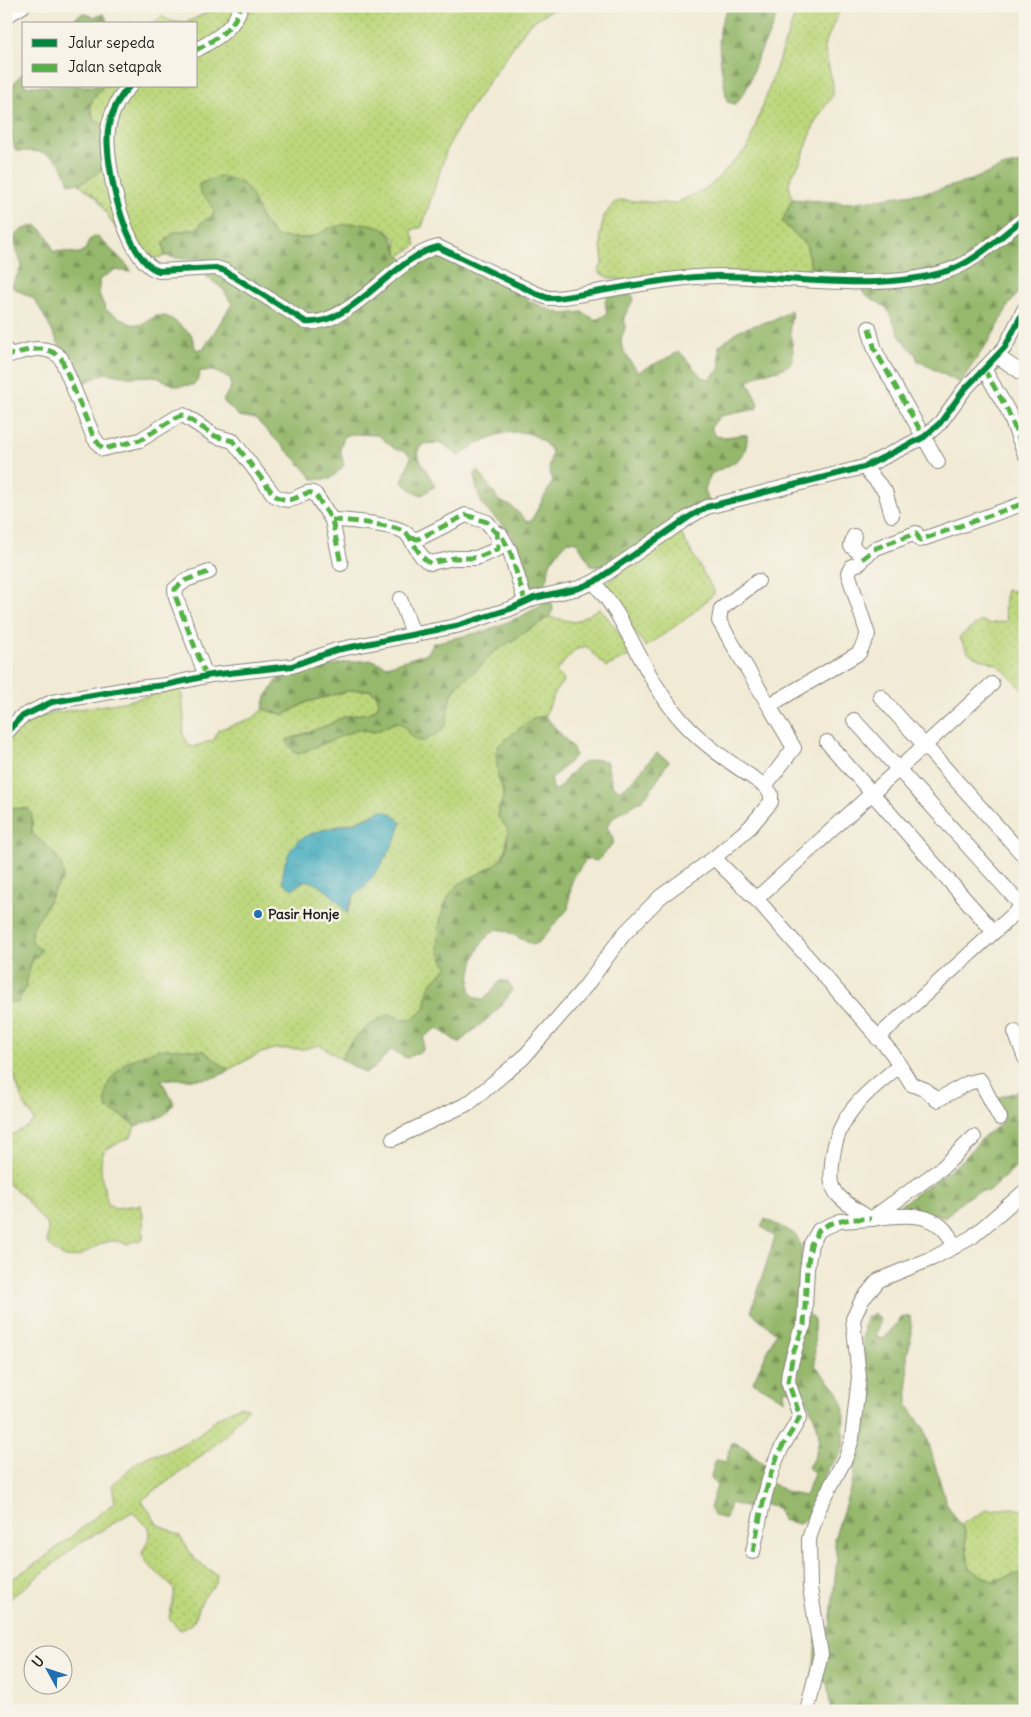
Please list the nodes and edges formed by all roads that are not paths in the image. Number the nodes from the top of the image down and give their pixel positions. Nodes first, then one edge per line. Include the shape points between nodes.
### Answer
1 (23, 6) edge
2 (240, 6) edge
3 (6, 16) edge
4 (198, 49) edge
5 (129, 88) edge
6 (1025, 218) edge
7 (1025, 308) edge
8 (869, 328) dead end
9 (6, 350) edge
10 (997, 356) junction
11 (984, 369) junction
12 (1025, 375) edge
13 (924, 437) junction
14 (1025, 454) edge
15 (938, 462) dead end
16 (864, 467) junction
17 (1025, 503) edge
18 (892, 515) dead end
19 (332, 520) junction
20 (496, 533) junction
21 (854, 536) dead end
22 (411, 538) junction
23 (862, 559) junction
24 (341, 564) dead end
25 (209, 572) dead end
26 (758, 581) dead end
27 (594, 582) junction
28 (400, 599) dead end
29 (525, 601) junction
30 (414, 636) junction
31 (206, 676) junction
32 (992, 684) dead end
33 (880, 696) dead end
34 (770, 705) junction
35 (854, 720) dead end
36 (6, 733) edge
37 (827, 742) dead end
38 (925, 746) junction
39 (898, 770) junction
40 (765, 786) junction
41 (872, 794) junction
42 (1025, 857) edge
43 (714, 858) junction
44 (756, 899) junction
45 (1023, 905) edge
46 (994, 932) junction
47 (1015, 1032) dead end
48 (877, 1038) junction
49 (1025, 1058) edge
50 (899, 1066) junction
51 (1000, 1118) dead end
52 (974, 1137) dead end
53 (393, 1139) dead end
54 (1025, 1191) edge
55 (871, 1219) junction
56 (954, 1247) junction
57 (753, 1552) dead end
58 (807, 1711) edge

1 - 3 street
2 - 4 street via 234,23 226,32
5 - 6 street via 110,118 108,167 122,218 141,258 151,269 159,271 216,268 225,271 306,322 318,323 360,301 411,260 428,249 438,247 535,293 557,298 659,281 716,276 834,282 899,280 948,271 982,251
7 - 10 street
8 - 13 street via 878,356
9 - 19 street via 10,354 36,348 56,353 61,358 94,438 104,449 140,440 176,417 183,416 214,436 233,441 274,495 291,501 312,492
10 - 11 street
10 - 12 street
11 - 13 street via 940,424
11 - 14 street via 1008,411
13 - 15 street
13 - 16 street
16 - 18 street via 885,491
16 - 27 street via 707,507
17 - 23 street via 920,540 916,533 876,548
19 - 22 street via 396,527
19 - 24 street
20 - 22 street via 487,522 469,515 418,539
20 - 22 street via 498,549 490,554 431,563 420,554
20 - 29 street via 502,535 510,551
21 - 23 street via 851,546 862,555
23 - 34 street via 848,573 868,635 863,648
25 - 31 street via 186,580 175,589
26 - 34 street via 721,609 719,621
27 - 29 street
27 - 40 street via 620,618 637,654 683,722 703,742
28 - 30 street
29 - 30 street via 510,609
30 - 31 street via 336,650 292,666
31 - 36 street via 52,702 21,716
32 - 38 street
33 - 38 street
34 - 40 street via 794,748
35 - 39 street
37 - 41 street
38 - 39 street
38 - 42 street
39 - 41 street
39 - 45 street
40 - 43 street via 771,794 768,808
41 - 44 street
41 - 46 street
43 - 44 street
43 - 53 street via 660,897 623,935 585,987 523,1058 469,1104
44 - 48 street
45 - 46 street
46 - 48 street
47 - 49 street
48 - 50 street via 892,1053
50 - 51 street via 911,1084 926,1090 935,1100 980,1080
50 - 55 street via 869,1091 845,1118 837,1131 832,1158 831,1182 838,1195
52 - 55 street via 942,1168
54 - 56 street via 972,1237
55 - 56 street via 900,1215 926,1218 950,1235
55 - 57 street via 829,1224 819,1230 811,1244 804,1325 793,1353 788,1382 800,1416 770,1476
56 - 58 street via 879,1280 862,1300 853,1320 859,1377 852,1439 818,1510 809,1538 810,1588 821,1654

